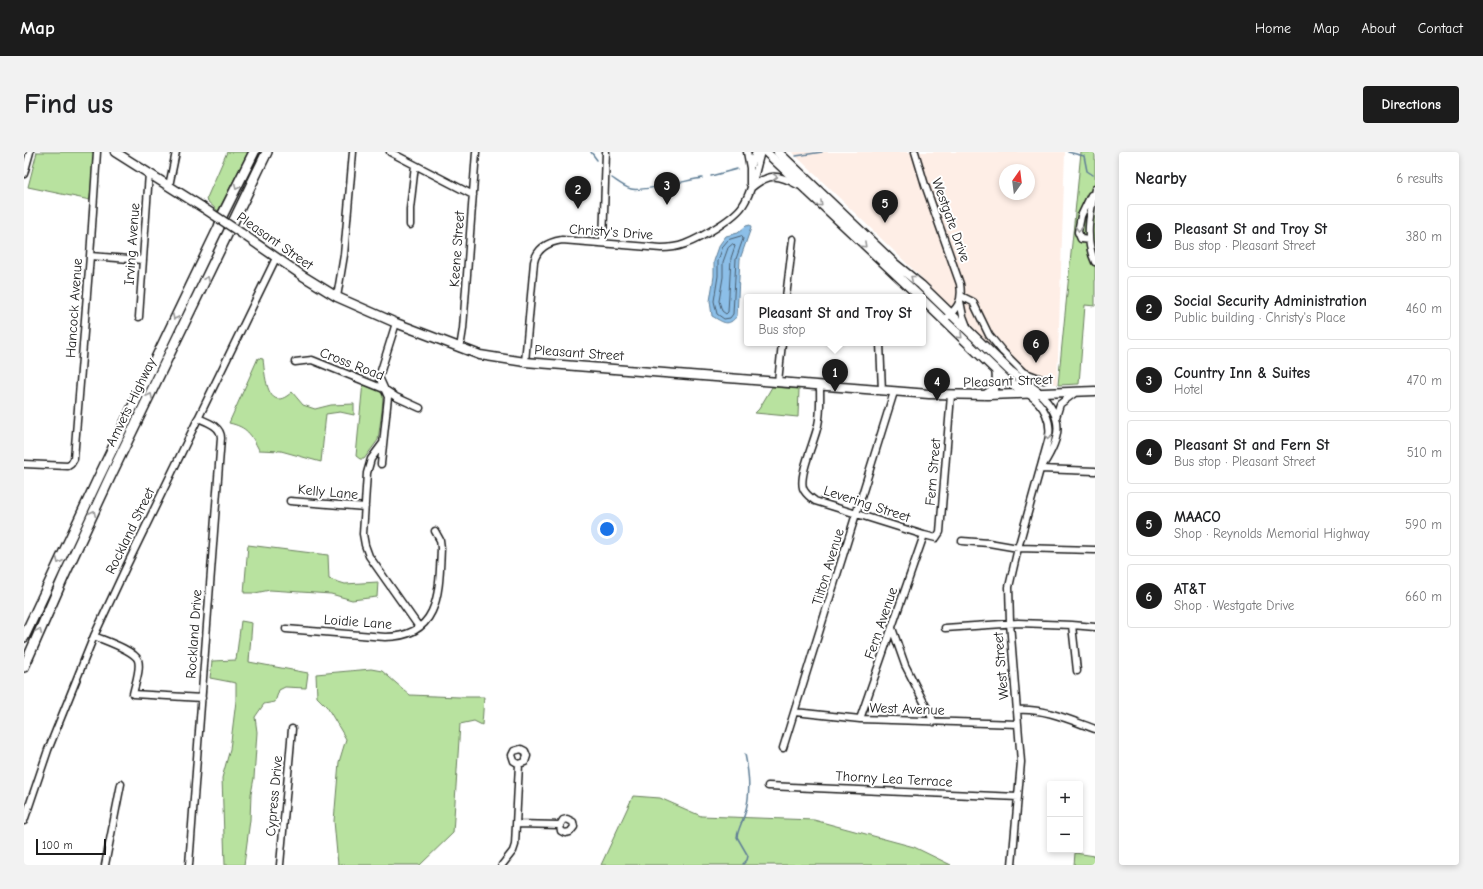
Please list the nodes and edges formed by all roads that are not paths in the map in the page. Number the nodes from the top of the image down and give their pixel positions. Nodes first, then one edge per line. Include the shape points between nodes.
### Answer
1 (30, 152) edge
2 (97, 152) edge
3 (176, 152) edge
4 (254, 152) edge
5 (268, 152) edge
6 (353, 152) edge
7 (390, 152) edge
8 (476, 152) edge
9 (606, 152) edge
10 (747, 152) edge
11 (756, 152) edge
12 (761, 152) edge
13 (915, 152) edge
14 (119, 153) edge
15 (770, 153) edge
16 (781, 153) edge
17 (415, 165) junction
18 (750, 168) junction
19 (149, 173) junction
20 (24, 174) edge
21 (169, 186) junction
22 (802, 187) junction
23 (1095, 188) edge
24 (749, 189) junction
25 (473, 194) junction
26 (410, 225) dead end
27 (793, 239) dead end
28 (1089, 240) junction
29 (603, 243) junction
30 (90, 256) junction
31 (276, 258) junction
32 (143, 260) junction
33 (1095, 261) edge
34 (786, 294) edge
35 (917, 294) edge
36 (337, 298) junction
37 (961, 299) junction
38 (926, 303) edge
39 (951, 314) junction
40 (139, 317) dead end
41 (944, 320) junction
42 (396, 323) junction
43 (970, 332) junction
44 (782, 346) edge
45 (880, 346) edge
46 (460, 348) junction
47 (296, 362) dead end
48 (525, 362) junction
49 (996, 370) junction
50 (1044, 380) dead end
51 (778, 382) junction
52 (820, 385) junction
53 (384, 388) junction
54 (882, 391) junction
55 (1095, 391) edge
56 (894, 392) junction
57 (1076, 392) junction
58 (1040, 393) junction
59 (1028, 394) junction
60 (951, 395) junction
61 (985, 395) junction
62 (420, 408) dead end
63 (1056, 417) junction
64 (198, 418) junction
65 (383, 443) junction
66 (24, 464) edge
67 (381, 464) dead end
68 (1040, 469) junction
69 (1095, 471) edge
70 (290, 501) dead end
71 (365, 508) junction
72 (857, 514) junction
73 (435, 531) dead end
74 (924, 535) junction
75 (962, 541) dead end
76 (1018, 548) junction
77 (1095, 550) edge
78 (1010, 623) junction
79 (1072, 625) junction
80 (419, 627) junction
81 (1095, 627) edge
82 (892, 628) junction
83 (945, 628) dead end
84 (286, 629) dead end
85 (94, 636) junction
86 (24, 638) edge
87 (24, 667) edge
88 (1077, 671) dead end
89 (202, 698) junction
90 (1017, 710) junction
91 (795, 712) junction
92 (860, 719) junction
93 (934, 722) junction
94 (1018, 724) junction
95 (292, 729) dead end
96 (1095, 729) edge
97 (783, 748) dead end
98 (519, 764) dead end
99 (121, 784) dead end
100 (768, 786) dead end
101 (1018, 797) junction
102 (24, 821) edge
103 (516, 824) junction
104 (560, 825) dead end
105 (105, 865) edge
106 (189, 865) edge
107 (280, 865) edge
108 (502, 865) edge
109 (1012, 865) edge

1 - 20 street
2 - 30 street, Hancock Avenue
3 - 21 street
4 -> 86 highway, Amvets Highway via 96,481
87 -> 5 highway, Amvets Highway via 111,475
6 - 36 street via 344,255
7 - 17 street
8 - 25 street, Keene Street
9 - 29 street
10 - 18 street, Christy's Drive
11 - 18 street, Christy's Drive
12 - 24 street, Christy's Drive
13 - 37 street, Westgate Drive via 959,278
14 - 19 main road, Pleasant Street
15 - 16 street
15 - 22 main road
39 -> 16 main road via 894,263
17 - 25 street
17 - 26 street
18 - 24 street, Christy's Drive
19 - 21 main road, Pleasant Street
19 - 32 street, Irving Avenue
21 - 31 main road, Pleasant Street, bridge
24 -> 22 street via 762,179 773,176 784,178
22 -> 35 main road
23 - 28 street
23 -> 28 street via 1078,228 1080,238
24 - 29 street, Christy's Drive via 744,204 736,214 685,244 661,248
25 - 46 street, Keene Street
27 - 34 street
28 - 33 street via 1090,251
29 - 48 street, Christy's Drive via 562,240 547,244 537,253 533,265
30 - 32 street
30 - 66 street, Hancock Avenue via 72,464
31 - 36 main road, Pleasant Street
31 - 64 street, Rockland Street
32 - 40 street, Irving Avenue
36 - 42 main road, Pleasant Street
37 - 39 street
37 - 43 street, Westgate Drive via 964,319
37 - 50 street via 973,302 992,340 1023,372
38 - 41 main road
39 - 41 street
39 - 43 main road
41 -> 49 main road
42 - 46 main road, Pleasant Street
42 - 53 street via 379,377
43 - 58 main road via 1010,371
44 - 51 street
45 - 54 street
46 - 48 main road, Pleasant Street via 488,357
47 - 53 street, Cross Road via 312,360
48 - 51 main road, Pleasant Street
49 - 59 main road
49 - 61 main road via 996,386
51 - 52 main road, Pleasant Street
52 - 54 main road, Pleasant Street
52 - 72 street, Levering Street via 818,424 804,472 803,488 815,501
53 - 62 street, Cross Road via 396,398
53 - 65 street via 388,397
54 - 56 main road, Pleasant Street
55 - 57 main road, Pleasant Street
56 - 60 main road, Pleasant Street
56 - 72 street, Tilton Avenue
57 - 58 main road, Pleasant Street
57 - 63 street via 1060,404
58 - 59 main road, Pleasant Street
58 - 63 street, West Street
59 - 61 main road, Pleasant Street
59 -> 68 street, West Street via 1043,409 1049,425 1049,438
60 - 61 main road, Pleasant Street
60 - 74 street, Fern Street via 940,532 936,538
63 - 68 street, West Street via 1056,442
64 - 85 street, Rockland Street
64 - 89 street, Rockland Drive via 219,429 221,434
65 - 67 street
65 - 71 street via 371,459
68 - 69 street
68 - 76 street, West Street
70 - 71 street, Kelly Lane
71 - 80 street via 363,534 367,550
72 - 74 street, Levering Street
72 - 91 street, Tilton Avenue
73 - 80 street, Loidie Lane via 441,548 438,596 431,613
74 - 82 street, Fern Avenue
75 - 76 street
76 - 77 street
76 - 78 street, West Street via 1009,587
78 - 79 street
78 - 83 street
78 - 90 street, West Street
79 - 81 street
79 - 88 street
80 - 84 street, Loidie Lane via 397,637
82 - 92 street, Fern Avenue
82 - 93 street via 905,665
85 - 89 street via 135,655 138,669 133,694
85 - 102 street, Rockland Street via 48,750
89 - 106 street, Rockland Drive
90 - 94 street, West Street
90 - 96 street via 1026,709 1057,715
91 - 92 street, West Avenue
91 - 97 street, Tilton Avenue
92 - 93 street, West Avenue
93 - 94 street, West Avenue
94 - 101 street, West Street via 1021,762
95 - 107 street, Cypress Drive
98 - 103 street
99 - 105 street
100 - 101 street, Thorny Lea Terrace
101 - 109 street, West Street
103 - 104 street
103 - 108 street via 513,851

